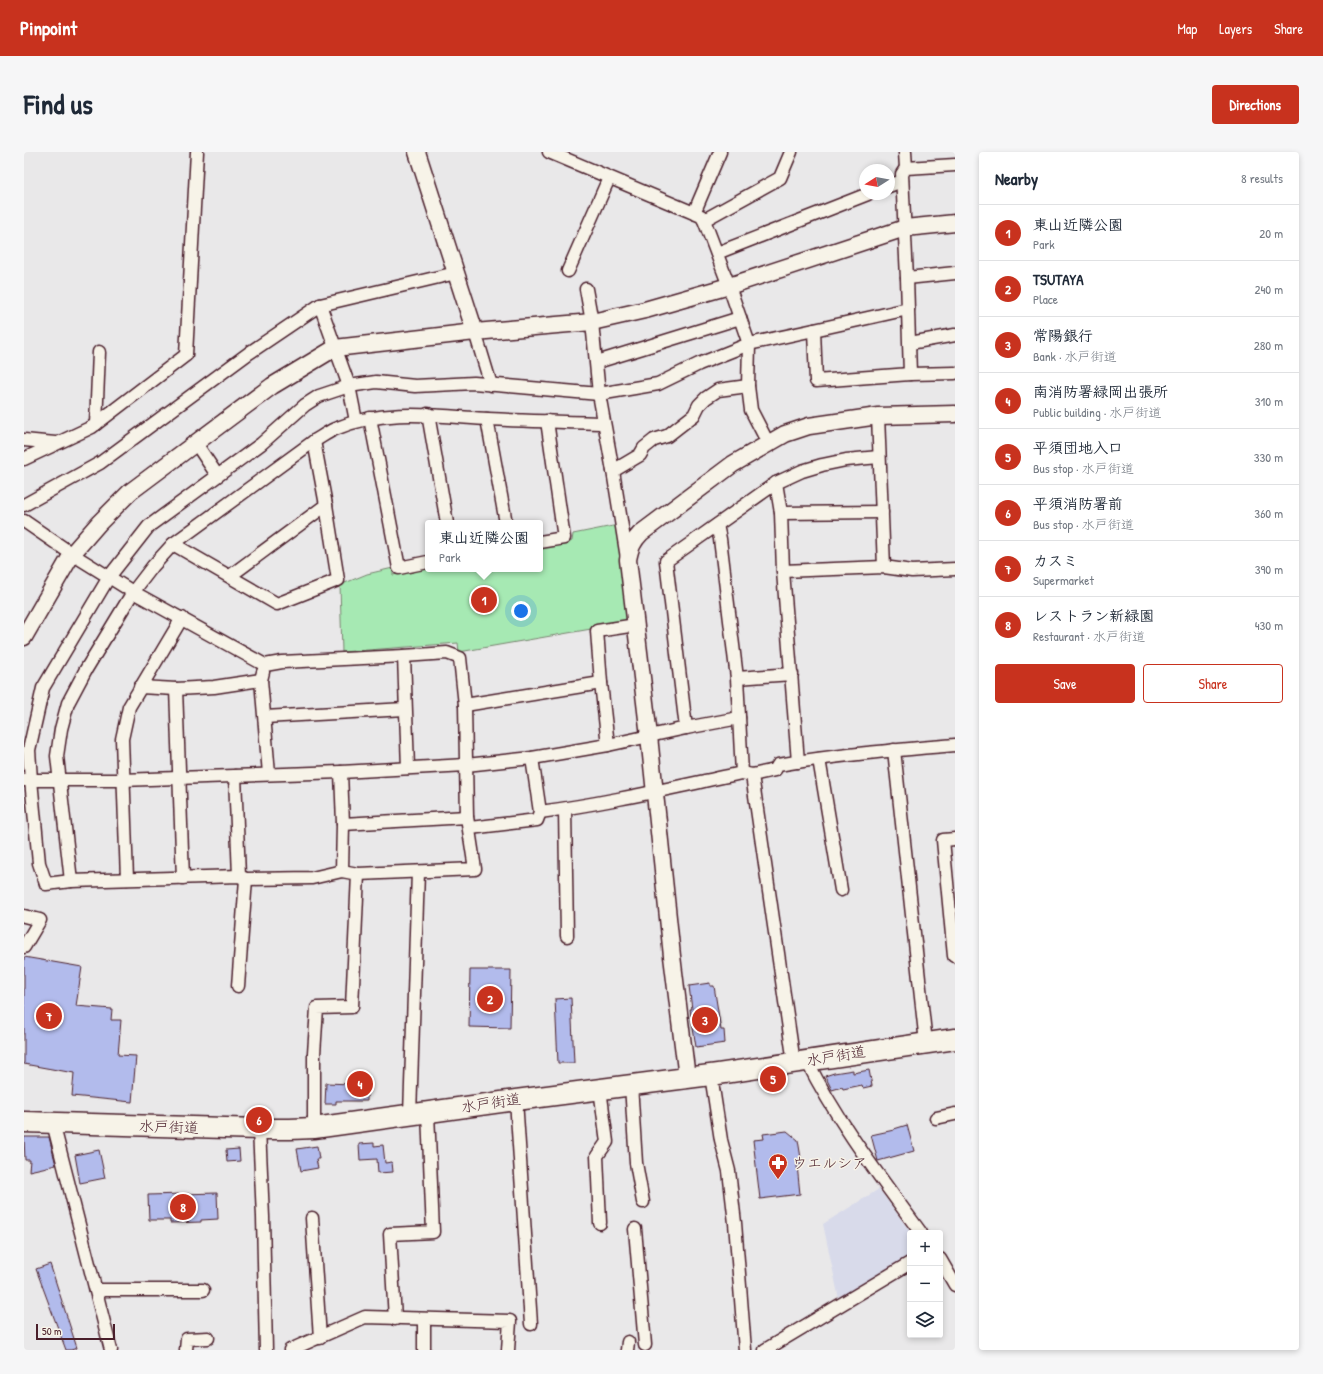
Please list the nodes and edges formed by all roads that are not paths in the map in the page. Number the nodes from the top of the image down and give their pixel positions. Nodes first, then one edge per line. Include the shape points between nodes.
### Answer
1 (197, 152) edge
2 (417, 152) edge
3 (549, 152) edge
4 (720, 152) edge
5 (791, 152) edge
6 (905, 152) edge
7 (955, 165) edge
8 (906, 168) junction
9 (609, 178) junction
10 (902, 181) junction
11 (895, 184) edge
12 (859, 197) edge
13 (694, 213) junction
14 (704, 220) junction
15 (955, 223) edge
16 (905, 228) junction
17 (716, 253) junction
18 (568, 271) dead end
19 (456, 273) junction
20 (955, 273) edge
21 (907, 278) junction
22 (729, 286) junction
23 (586, 289) dead end
24 (320, 305) junction
25 (908, 308) junction
26 (740, 318) junction
27 (592, 322) junction
28 (814, 330) junction
29 (475, 332) junction
30 (955, 335) edge
31 (910, 343) junction
32 (749, 344) junction
33 (335, 348) junction
34 (99, 352) dead end
35 (597, 362) junction
36 (955, 373) edge
37 (910, 374) junction
38 (491, 385) junction
39 (349, 386) junction
40 (748, 386) junction
41 (598, 394) junction
42 (428, 414) junction
43 (955, 414) edge
44 (878, 416) junction
45 (370, 418) junction
46 (487, 419) junction
47 (356, 421) junction
48 (547, 422) junction
49 (603, 423) junction
50 (96, 424) junction
51 (24, 440) edge
52 (195, 442) junction
53 (314, 442) junction
54 (56, 443) junction
55 (768, 443) junction
56 (879, 457) junction
57 (24, 459) edge
58 (613, 471) junction
59 (217, 475) junction
60 (776, 483) junction
61 (24, 505) edge
62 (326, 505) junction
63 (882, 512) junction
64 (781, 513) junction
65 (446, 520) edge
66 (505, 520) edge
67 (24, 521) edge
68 (717, 525) junction
69 (543, 542) edge
70 (173, 544) junction
71 (72, 554) junction
72 (628, 560) junction
73 (425, 563) edge
74 (884, 567) junction
75 (955, 569) edge
76 (783, 570) junction
77 (230, 576) junction
78 (109, 577) junction
79 (133, 592) junction
80 (182, 618) junction
81 (636, 625) junction
82 (24, 637) edge
83 (404, 656) junction
84 (265, 665) junction
85 (792, 674) junction
86 (737, 678) junction
87 (261, 680) junction
88 (600, 683) junction
89 (140, 687) junction
90 (176, 689) junction
91 (465, 705) junction
92 (405, 709) junction
93 (265, 717) junction
94 (739, 718) junction
95 (686, 728) junction
96 (649, 736) junction
97 (608, 745) junction
98 (955, 745) edge
99 (27, 749) edge
100 (894, 750) junction
101 (532, 758) junction
102 (819, 759) junction
103 (798, 762) junction
104 (466, 765) junction
105 (408, 768) junction
106 (341, 772) junction
107 (269, 774) junction
108 (747, 774) junction
109 (235, 776) junction
110 (179, 778) junction
111 (27, 780) edge
112 (60, 780) junction
113 (122, 780) junction
114 (654, 791) junction
115 (565, 809) junction
116 (540, 812) junction
117 (468, 822) junction
118 (343, 824) junction
119 (955, 839) edge
120 (342, 871) junction
121 (418, 872) junction
122 (358, 874) junction
123 (183, 878) junction
124 (242, 878) junction
125 (127, 880) junction
126 (71, 881) junction
127 (841, 890) dead end
128 (24, 916) edge
129 (567, 936) dead end
130 (24, 947) edge
131 (954, 956) dead end
132 (238, 986) dead end
133 (955, 1039) edge
134 (926, 1043) junction
135 (800, 1062) junction
136 (710, 1075) junction
137 (686, 1078) junction
138 (631, 1085) junction
139 (600, 1089) junction
140 (516, 1100) junction
141 (419, 1114) junction
142 (955, 1114) edge
143 (936, 1118) dead end
144 (24, 1122) edge
145 (53, 1124) junction
146 (314, 1128) junction
147 (259, 1129) junction
148 (643, 1202) dead end
149 (312, 1218) dead end
150 (600, 1223) dead end
151 (635, 1228) dead end
152 (919, 1230) edge
153 (907, 1264) edge
154 (943, 1264) edge
155 (955, 1285) edge
156 (96, 1290) junction
157 (203, 1290) dead end
158 (394, 1319) junction
159 (424, 1320) junction
160 (531, 1324) dead end
161 (208, 1338) dead end
162 (320, 1338) junction
163 (645, 1345) dead end
164 (111, 1350) edge
165 (186, 1350) edge
166 (266, 1350) edge
167 (290, 1350) edge
168 (424, 1350) edge
169 (508, 1350) edge
170 (745, 1350) edge
171 (765, 1350) edge

1 - 50 street via 186,355
2 - 19 street
3 - 9 street
4 - 13 street
5 - 14 street via 780,178
6 - 8 street
7 - 8 street
8 - 10 street via 902,174
9 - 13 street
9 - 18 street
10 - 11 street
10 - 16 street
12 - 17 street
13 - 14 street
14 - 17 street
15 - 16 street
16 - 21 street
16 - 22 street
17 - 22 street
19 - 24 street
19 - 29 street
20 - 21 street
21 - 25 street
22 - 26 street
22 - 27 street
23 - 27 street
24 - 33 street
24 - 61 street via 249,352 100,463
25 - 28 street
25 - 31 street
26 - 32 street
26 - 35 street
27 - 29 street
27 - 35 street
28 - 32 street
28 - 37 street via 816,381
29 - 33 street
29 - 38 street
30 - 31 street
31 - 37 street
32 - 40 street
32 - 41 street via 658,384
33 - 39 street
33 - 52 street via 272,386
34 - 50 street
35 - 41 street
36 - 37 street
38 - 39 street via 415,386 376,382
38 - 41 street
39 - 47 street
39 - 59 street via 319,396 305,405 261,444
40 - 55 street via 751,410
40 - 58 street via 718,390 699,405 694,415 667,436 654,440 640,455
41 - 49 street
42 - 45 street
42 - 46 street
42 - 65 street
43 - 44 street
44 - 55 street via 809,426
44 - 56 street
45 - 47 street
45 - 73 street via 398,568
46 - 48 street
46 - 66 street
47 - 53 street via 333,429
48 - 49 street
48 - 69 street via 564,538
49 - 58 street
50 - 54 street
51 - 54 street
52 - 59 street
52 - 71 street via 130,492
53 - 62 street
53 - 70 street
54 - 57 street
55 - 72 street via 733,464 641,533 634,539
56 - 60 street via 822,465
56 - 63 street
58 - 72 street
59 - 78 street via 150,526
60 - 64 street
60 - 68 street
62 - 77 street
62 - 77 street via 338,580 277,604
63 - 64 street
63 - 74 street
64 - 76 street
67 - 71 street
68 - 86 street
68 - 95 street via 666,561
70 - 77 street
70 - 79 street
71 - 78 street
71 - 82 street
72 - 81 street
74 - 75 street via 912,571
74 - 76 street
76 - 85 street
78 - 79 street
78 - 99 street via 43,688
79 - 80 street
79 - 112 street via 68,703 57,756
80 - 84 street
80 - 89 street
81 - 88 street via 596,631
81 - 96 street
83 - 84 street
83 - 91 street via 447,653 460,658
83 - 92 street
84 - 87 street
85 - 86 street
85 - 103 street
86 - 94 street
87 - 90 street via 214,687
87 - 93 street
88 - 91 street
88 - 97 street
89 - 90 street
89 - 113 street via 130,707 122,739
90 - 110 street
91 - 104 street
92 - 93 street
92 - 105 street
93 - 107 street
94 - 95 street
94 - 108 street
95 - 96 street
96 - 97 street
96 - 114 street
97 - 101 street
98 - 100 street
99 - 111 street
100 - 102 street
100 - 134 street
101 - 104 street
101 - 116 street
102 - 103 street
102 - 127 street
103 - 108 street via 778,765 775,770
104 - 105 street
104 - 117 street
105 - 106 street
106 - 107 street
106 - 118 street
107 - 109 street
108 - 114 street
108 - 135 street
109 - 110 street
109 - 124 street
110 - 113 street
110 - 123 street
111 - 112 street
111 - 126 street via 39,863 46,884
112 - 113 street
112 - 126 street
113 - 125 street
114 - 115 street
114 - 137 street
115 - 116 street
115 - 129 street
116 - 117 street via 537,820
117 - 118 street
117 - 121 street via 474,869
118 - 120 street
119 - 131 street via 943,840
120 - 122 street
120 - 124 street via 312,878
121 - 122 street
121 - 141 street
122 - 146 street via 352,1007 317,1008
123 - 124 street
123 - 125 street
124 - 132 street
125 - 126 street
128 - 130 street via 40,920
133 - 134 main road, 水戸街道
134 - 135 main road, 水戸街道
135 - 136 main road, 水戸街道
135 - 152 street
136 - 137 main road, 水戸街道
136 - 170 street via 729,1171
137 - 138 main road, 水戸街道
138 - 139 main road, 水戸街道
138 - 148 street via 636,1163
139 - 140 main road, 水戸街道
139 - 150 street via 607,1142 597,1156
140 - 141 main road, 水戸街道
140 - 160 street
141 - 146 main road, 水戸街道
141 - 158 street via 433,1232 390,1234
142 - 143 street
144 - 145 main road, 水戸街道
145 - 147 main road, 水戸街道
145 - 156 street
146 - 147 main road, 水戸街道
147 - 166 street
149 - 162 street
151 - 163 street
153 - 171 street
154 - 155 street
156 - 157 street
156 - 164 street
158 - 159 street
158 - 162 street via 365,1317
159 - 168 street
159 - 169 street via 510,1322
161 - 165 street via 187,1339
162 - 167 street

